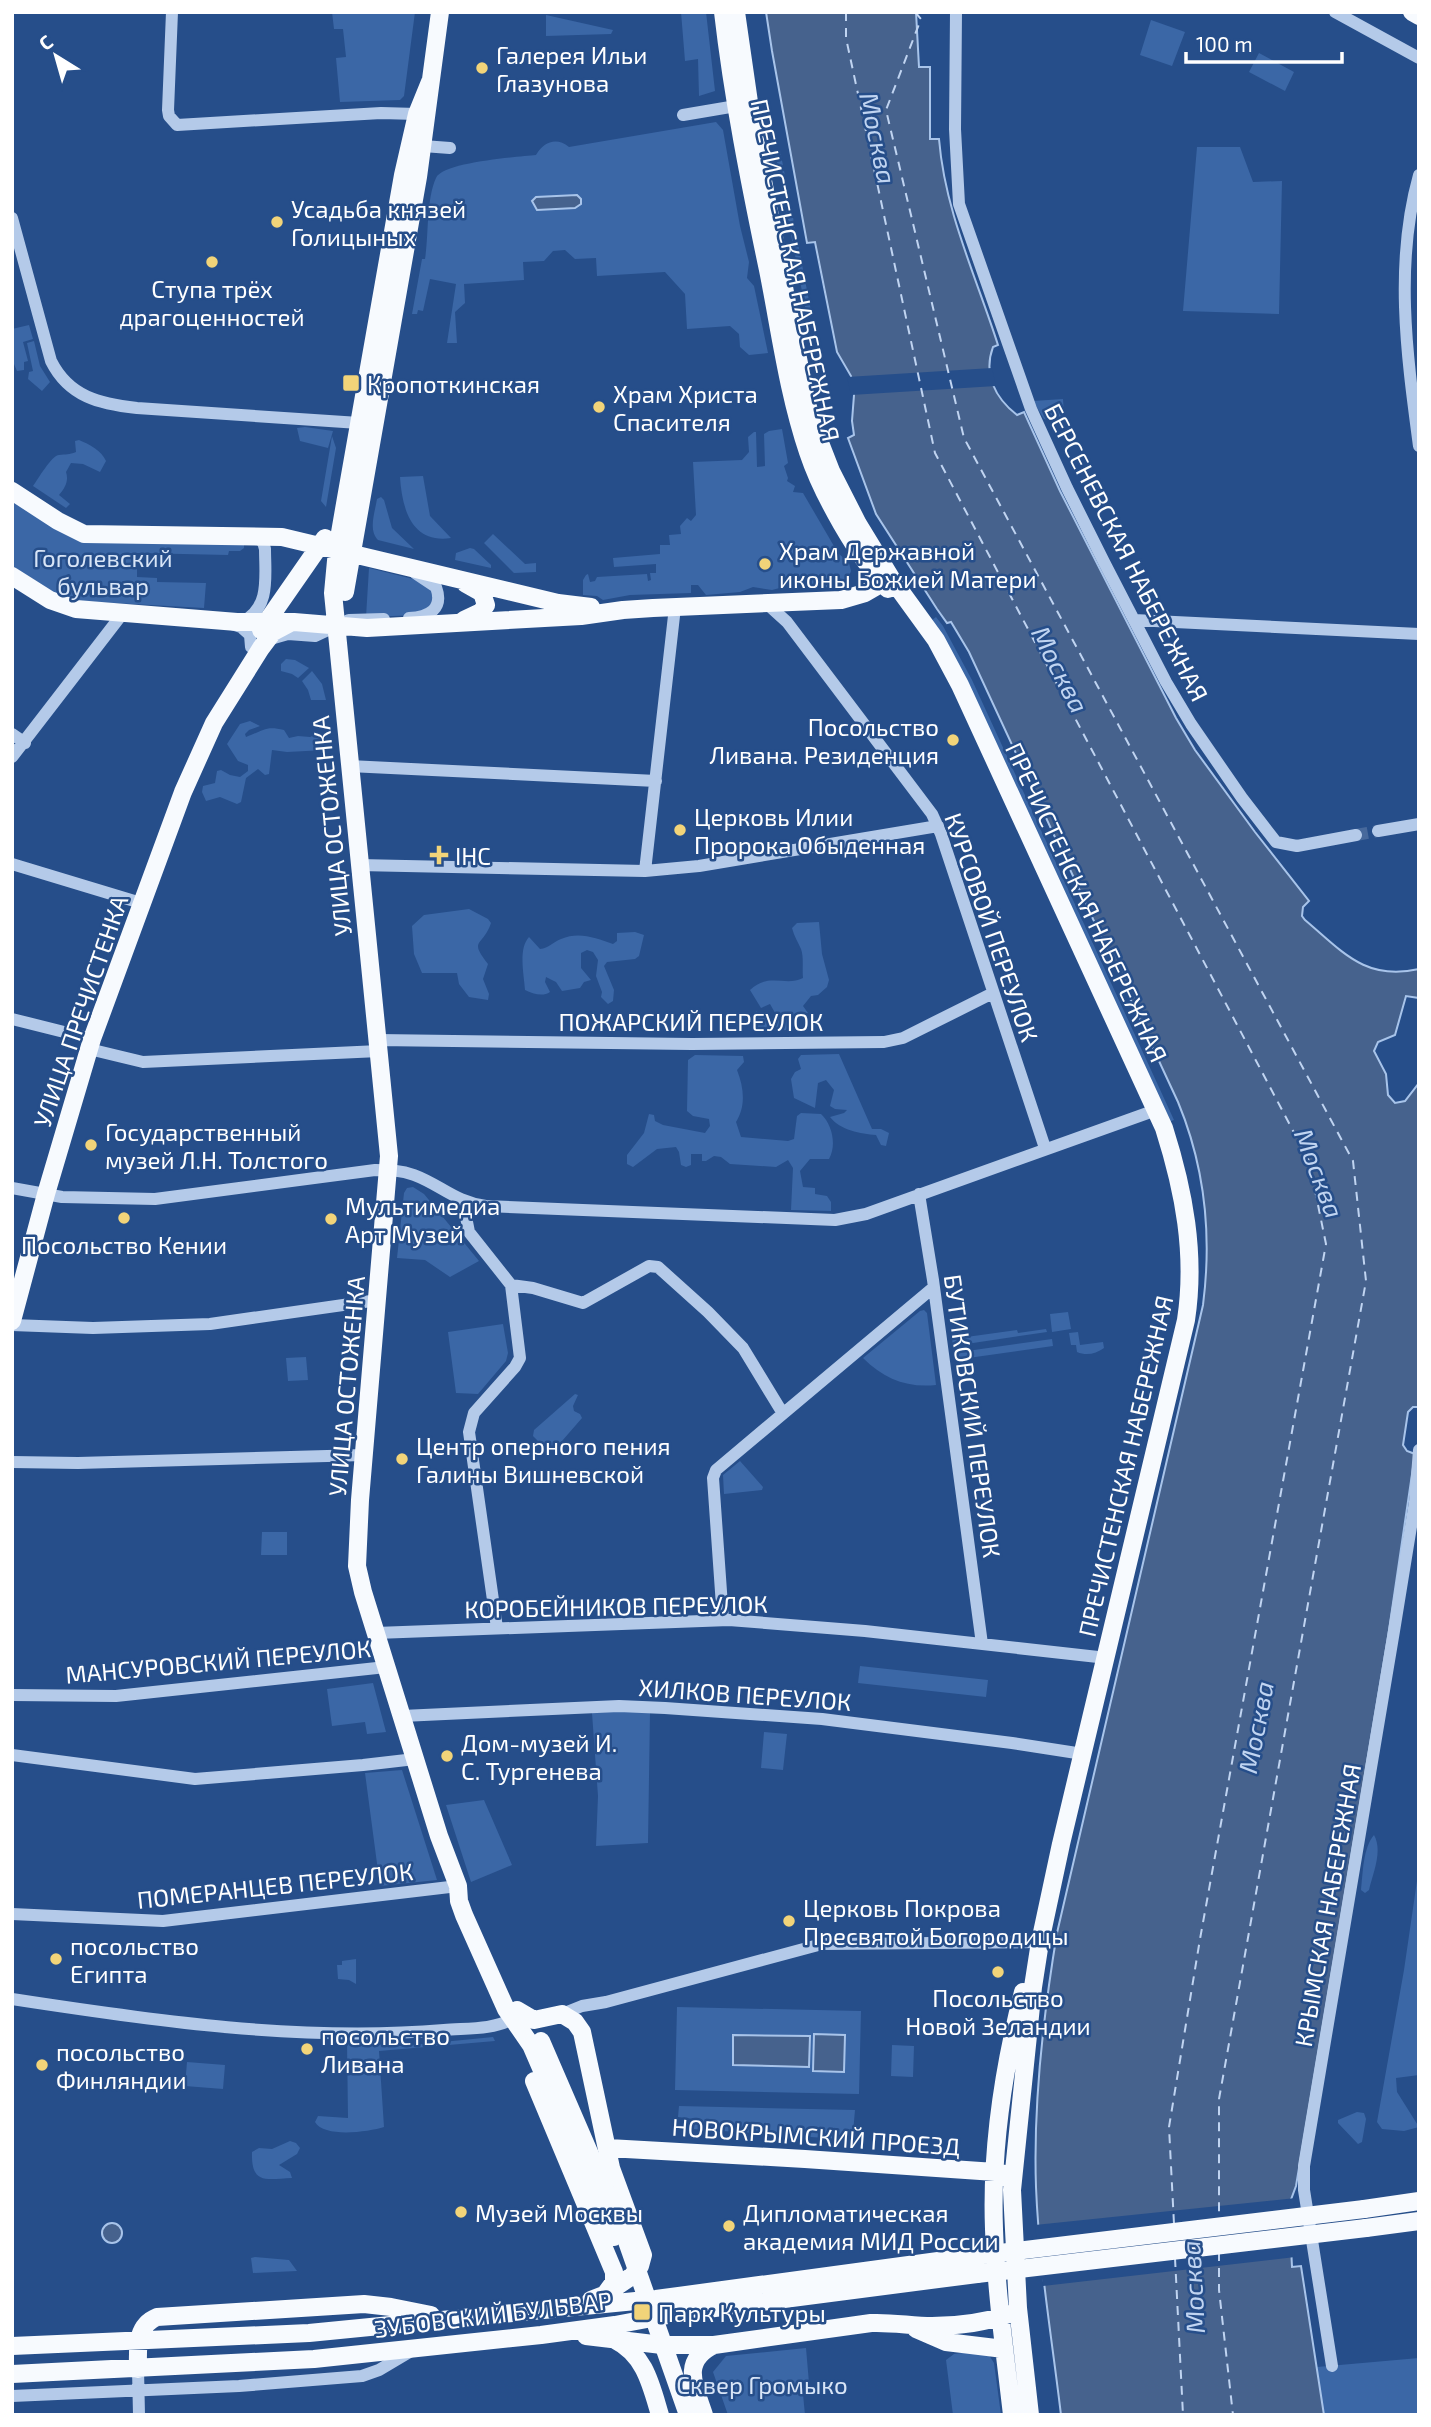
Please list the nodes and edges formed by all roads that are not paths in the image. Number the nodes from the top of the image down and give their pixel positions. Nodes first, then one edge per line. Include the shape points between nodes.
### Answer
1 (172, 12) edge
2 (440, 12) edge
3 (723, 12) edge
4 (736, 12) edge
5 (956, 12) edge
6 (1335, 12) edge
7 (1412, 12) edge
8 (1419, 16) edge
9 (1419, 58) edge
10 (430, 82) junction
11 (736, 106) junction
12 (416, 114) junction
13 (683, 115) dead end
14 (423, 145) junction
15 (450, 148) dead end
16 (1419, 175) edge
17 (12, 218) edge
18 (359, 423) junction
19 (1419, 446) edge
20 (12, 491) edge
21 (346, 498) junction
22 (252, 535) junction
23 (336, 549) junction
24 (410, 569) junction
25 (12, 576) edge
26 (453, 578) junction
27 (887, 581) junction
28 (766, 603) junction
29 (675, 607) junction
30 (623, 610) junction
31 (123, 613) junction
32 (1134, 620) junction
33 (233, 622) junction
34 (266, 622) junction
35 (294, 622) junction
36 (459, 622) junction
37 (336, 626) junction
38 (1419, 634) edge
39 (256, 647) junction
40 (12, 734) edge
41 (25, 743) junction
42 (12, 758) edge
43 (349, 766) junction
44 (656, 781) junction
45 (1419, 824) edge
46 (938, 826) junction
47 (1378, 831) tunnel mouth
48 (1356, 835) tunnel mouth
49 (12, 864) edge
50 (359, 865) junction
51 (645, 871) junction
52 (141, 903) junction
53 (993, 993) junction
54 (12, 1019) edge
55 (91, 1044) junction
56 (378, 1045) junction
57 (1156, 1110) junction
58 (1045, 1148) junction
59 (389, 1170) junction
60 (12, 1188) edge
61 (46, 1194) junction
62 (919, 1194) junction
63 (463, 1202) junction
64 (511, 1285) junction
65 (934, 1287) junction
66 (378, 1300) junction
67 (12, 1323) edge
68 (782, 1412) junction
69 (1419, 1450) edge
70 (364, 1455) junction
71 (12, 1462) edge
72 (723, 1620) junction
73 (497, 1628) junction
74 (376, 1633) junction
75 (982, 1644) junction
76 (1107, 1658) junction
77 (386, 1667) junction
78 (12, 1695) edge
79 (402, 1716) junction
80 (1083, 1754) junction
81 (12, 1755) edge
82 (415, 1759) junction
83 (457, 1886) junction
84 (12, 1914) edge
85 (1040, 1944) junction
86 (12, 1999) edge
87 (606, 2002) junction
88 (514, 2014) junction
89 (562, 2014) junction
90 (580, 2036) junction
91 (536, 2043) junction
92 (608, 2148) junction
93 (995, 2172) junction
94 (1012, 2190) junction
95 (1419, 2202) edge
96 (1419, 2221) edge
97 (976, 2265) junction
98 (604, 2295) junction
99 (571, 2305) junction
100 (1018, 2308) junction
101 (1000, 2317) junction
102 (451, 2318) junction
103 (909, 2325) junction
104 (554, 2333) junction
105 (612, 2338) junction
106 (139, 2341) junction
107 (714, 2345) junction
108 (12, 2346) edge
109 (416, 2348) junction
110 (1004, 2349) junction
111 (1332, 2366) dead end
112 (138, 2369) junction
113 (12, 2374) edge
114 (138, 2390) junction
115 (12, 2396) edge
116 (698, 2396) junction
117 (658, 2410) edge
118 (139, 2415) edge
119 (677, 2415) edge
120 (688, 2415) edge
121 (704, 2415) edge
122 (1012, 2415) edge
123 (1030, 2415) edge

1 - 12 street via 168,110 177,125
2 - 10 main road
3 - 11 main road, ПРЕЧИСТЕНСКАЯ НАБЕРЕЖНАЯ
4 - 27 main road, ПРЕЧИСТЕНСКАЯ НАБЕРЕЖНАЯ via 753,130 807,404 840,489
5 - 32 street, БЕРСЕНЕВСКАЯ НАБЕРЕЖНАЯ via 957,189 963,218 1031,409
6 - 9 street
7 - 8 main road
10 - 12 main road
10 - 14 main road
11 - 13 street
11 - 27 main road, ПРЕЧИСТЕНСКАЯ НАБЕРЕЖНАЯ via 808,453 846,531
12 - 18 main road
14 - 15 street
14 - 23 main road via 360,512
16 - 19 street via 1405,270 1405,319
17 - 18 street via 51,361 86,397 128,407
18 - 21 main road
20 - 22 main road via 84,534
21 - 23 main road
21 - 23 main road, УЛИЦА ПРЕЧИСТЕНКА via 337,518
22 - 23 main road
22 - 33 street via 265,549 264,597 258,609
23 - 24 main road
23 - 34 main road, УЛИЦА ПРЕЧИСТЕНКА
23 - 37 main road, УЛИЦА ОСТОЖЕНКА via 342,610
24 - 26 main road
24 - 37 street via 438,591 433,612 420,617 349,620
25 - 31 main road via 62,605
26 - 30 main road via 558,603
26 - 36 main road via 477,589 485,600 485,609
27 - 28 main road via 841,600
27 - 57 main road, ПРЕЧИСТЕНСКАЯ НАБЕРЕЖНАЯ via 926,626 949,662
28 - 29 main road
28 - 46 street, КУРСОВОЙ ПЕРЕУЛОК via 787,622
29 - 30 main road
29 - 44 street
30 - 36 main road via 581,617
31 - 33 main road
31 - 41 street
32 - 38 street
32 - 48 street, БЕРСЕНЕВСКАЯ НАБЕРЕЖНАЯ via 1191,724 1276,842 1297,846
33 - 34 main road
33 - 39 street
34 - 35 main road
34 - 39 main road, УЛИЦА ПРЕЧИСТЕНКА
35 - 37 main road
35 - 39 main road, УЛИЦА ПРЕЧИСТЕНКА
36 - 37 main road
37 - 39 street via 315,636 284,634
37 - 43 main road, УЛИЦА ОСТОЖЕНКА
39 - 52 main road, УЛИЦА ПРЕЧИСТЕНКА via 229,685
40 - 41 street
41 - 42 street
43 - 44 street
43 - 50 main road, УЛИЦА ОСТОЖЕНКА
44 - 51 street
45 - 47 street
46 - 51 street
46 - 53 street, КУРСОВОЙ ПЕРЕУЛОК
49 - 52 street
50 - 51 street
50 - 56 main road, УЛИЦА ОСТОЖЕНКА
52 - 55 main road, УЛИЦА ПРЕЧИСТЕНКА
53 - 56 street, ПОЖАРСКИЙ ПЕРЕУЛОК via 903,1038 884,1042
53 - 58 street, КУРСОВОЙ ПЕРЕУЛОК
54 - 55 street, ПОЖАРСКИЙ ПЕРЕУЛОК
55 - 56 street, ПОЖАРСКИЙ ПЕРЕУЛОК via 140,1062
55 - 61 main road, УЛИЦА ПРЕЧИСТЕНКА
56 - 59 main road, УЛИЦА ОСТОЖЕНКА
57 - 58 street
57 - 76 main road, ПРЕЧИСТЕНСКАЯ НАБЕРЕЖНАЯ via 1185,1213 1189,1301
58 - 62 street
59 - 61 street via 155,1199
59 - 63 street via 417,1176
59 - 66 main road, УЛИЦА ОСТОЖЕНКА
60 - 61 street
61 - 67 main road, УЛИЦА ПРЕЧИСТЕНКА
62 - 63 street via 851,1219 815,1221
62 - 65 street, БУТИКОВСКИЙ ПЕРЕУЛОК
63 - 64 street via 469,1232
64 - 68 street via 583,1303 649,1266 658,1266 743,1348
64 - 73 street via 520,1358 474,1413 469,1432
65 - 68 street
65 - 75 street, БУТИКОВСКИЙ ПЕРЕУЛОК
66 - 67 street via 192,1325 93,1328
66 - 70 main road, УЛИЦА ОСТОЖЕНКА
68 - 72 street via 713,1474
69 - 111 street, КРЫМСКАЯ НАБЕРЕЖНАЯ via 1415,1502 1304,2166
70 - 71 street
70 - 74 main road, УЛИЦА ОСТОЖЕНКА via 356,1566
72 - 73 street, КОРОБЕЙНИКОВ ПЕРЕУЛОК
72 - 75 street, КОРОБЕЙНИКОВ ПЕРЕУЛОК
73 - 74 street, КОРОБЕЙНИКОВ ПЕРЕУЛОК
74 - 77 main road, УЛИЦА ОСТОЖЕНКА
75 - 76 street, КОРОБЕЙНИКОВ ПЕРЕУЛОК
76 - 80 main road, ПРЕЧИСТЕНСКАЯ НАБЕРЕЖНАЯ
77 - 78 street, МАНСУРОВСКИЙ ПЕРЕУЛОК via 116,1696
77 - 79 main road, УЛИЦА ОСТОЖЕНКА
79 - 80 street, ХИЛКОВ ПЕРЕУЛОК via 657,1707 822,1719
79 - 82 main road, УЛИЦА ОСТОЖЕНКА
80 - 85 main road, ПРЕЧИСТЕНСКАЯ НАБЕРЕЖНАЯ
81 - 82 street via 195,1779
82 - 83 main road, УЛИЦА ОСТОЖЕНКА
83 - 84 street, ПОМЕРАНЦЕВ ПЕРЕУЛОК via 151,1922
83 - 88 main road, УЛИЦА ОСТОЖЕНКА via 464,1915
85 - 87 street via 822,1944
85 - 93 main road, ПРЕЧИСТЕНСКАЯ НАБЕРЕЖНАЯ via 1026,1981 1003,2079
85 - 94 main road, ПРЕЧИСТЕНСКАЯ НАБЕРЕЖНАЯ
86 - 88 street via 158,2021 301,2031 404,2033 496,2025
87 - 89 street
87 - 90 street via 588,2014
88 - 89 main road via 534,2020
88 - 91 main road, УЛИЦА ОСТОЖЕНКА
88 - 98 main road via 519,2046 614,2272 613,2286
89 - 90 main road via 570,2018
90 - 91 main road via 568,2025 555,2022
90 - 92 main road
91 - 119 main road via 639,2302
91 - 120 main road, bridge via 624,2233
92 - 93 main road, НОВОКРЫМСКИЙ ПРОЕЗД
92 - 98 main road via 643,2255 632,2276
93 - 94 main road via 1001,2173
93 - 101 main road, ПРЕЧИСТЕНСКАЯ НАБЕРЕЖНАЯ
94 - 100 main road, ПРЕЧИСТЕНСКАЯ НАБЕРЕЖНАЯ
95 - 97 main road, bridge
96 - 97 main road, bridge
97 - 99 main road, ЗУБОВСКИЙ БУЛЬВАР
97 - 104 main road, ЗУБОВСКИЙ БУЛЬВАР
98 - 99 main road
99 - 102 main road, ЗУБОВСКИЙ БУЛЬВАР
100 - 101 main road
100 - 123 main road, ПРЕЧИСТЕНСКАЯ НАБЕРЕЖНАЯ
101 - 103 main road
101 - 110 main road, ПРЕЧИСТЕНСКАЯ НАБЕРЕЖНАЯ
102 - 106 main road, ЗУБОВСКИЙ БУЛЬВАР via 266,2336
102 - 106 main road via 364,2304 170,2316 145,2323
103 - 107 main road via 871,2323
103 - 110 main road via 946,2342
104 - 105 main road
104 - 109 main road, ЗУБОВСКИЙ БУЛЬВАР
105 - 107 main road via 662,2345
105 - 117 main road via 637,2356
106 - 108 main road, ЗУБОВСКИЙ БУЛЬВАР
106 - 112 main road
107 - 116 main road via 699,2354 693,2365
109 - 112 main road, ЗУБОВСКИЙ БУЛЬВАР
109 - 114 street via 362,2376
110 - 122 main road, ПРЕЧИСТЕНСКАЯ НАБЕРЕЖНАЯ
112 - 113 main road, ЗУБОВСКИЙ БУЛЬВАР
112 - 114 street
114 - 115 street
114 - 118 street
116 - 117 main road via 684,2383 671,2383 660,2390
116 - 121 main road

